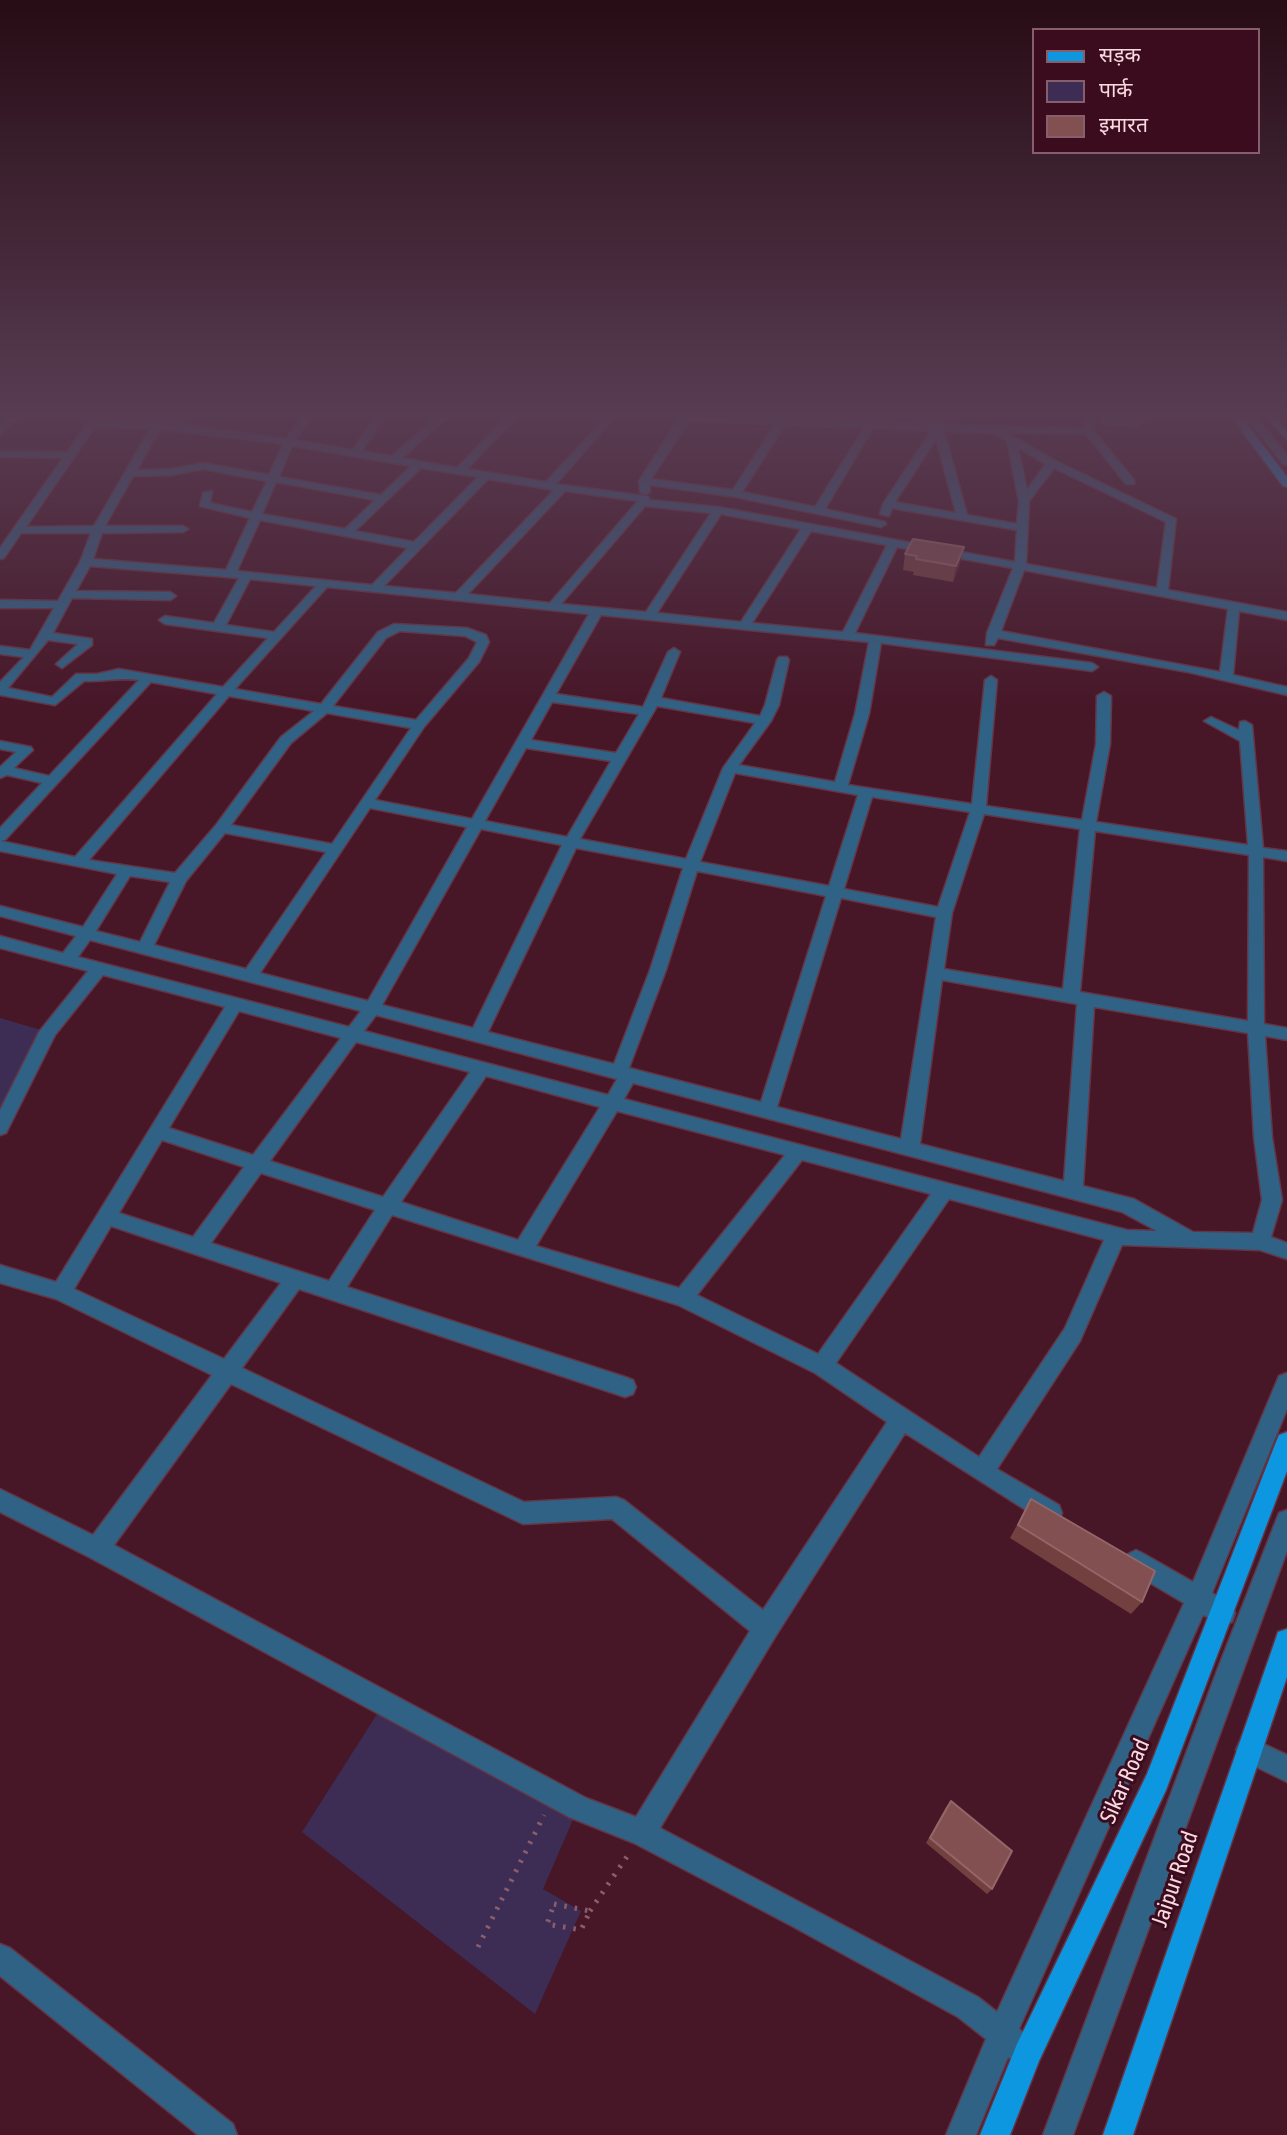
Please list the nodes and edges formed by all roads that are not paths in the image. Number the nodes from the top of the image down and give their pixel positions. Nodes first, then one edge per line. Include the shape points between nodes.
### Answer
1 (256, 517) edge
2 (28, 518) edge
3 (104, 518) edge
4 (259, 518) edge
5 (361, 518) edge
6 (445, 518) edge
7 (528, 518) edge
8 (629, 518) edge
9 (713, 518) edge
10 (760, 518) edge
11 (853, 518) edge
12 (883, 518) edge
13 (974, 518) edge
14 (1023, 518) edge
15 (1162, 518) edge
16 (773, 520) joint
17 (881, 524) junction
18 (808, 526) junction
19 (98, 528) junction
20 (1023, 528) junction
21 (183, 529) dead end
22 (19, 530) junction
23 (345, 534) junction
24 (889, 541) junction
25 (417, 546) junction
26 (0, 556) edge
27 (86, 562) junction
28 (1020, 565) junction
29 (230, 574) junction
30 (246, 576) junction
31 (325, 583) junction
32 (375, 588) junction
33 (1161, 592) junction
34 (170, 596) dead end
35 (459, 597) junction
36 (66, 599) junction
37 (0, 604) edge
38 (553, 606) junction
39 (1234, 606) junction
40 (597, 611) junction
41 (650, 615) junction
42 (1287, 616) edge
43 (165, 620) dead end
44 (745, 625) junction
45 (218, 628) junction
46 (993, 633) junction
47 (45, 636) junction
48 (279, 636) junction
49 (847, 636) junction
50 (876, 639) junction
51 (0, 650) edge
52 (674, 652) dead end
53 (987, 652) junction
54 (33, 653) junction
55 (783, 660) dead end
56 (62, 664) dead end
57 (1092, 667) dead end
58 (1226, 677) junction
59 (148, 678) junction
60 (990, 680) dead end
61 (1, 691) edge
62 (226, 691) junction
63 (1287, 691) edge
64 (1104, 696) dead end
65 (548, 697) junction
66 (650, 706) junction
67 (324, 709) junction
68 (764, 721) junction
69 (1211, 721) dead end
70 (419, 725) junction
71 (522, 743) junction
72 (0, 745) edge
73 (620, 758) junction
74 (730, 768) junction
75 (2, 772) edge
76 (53, 781) junction
77 (840, 788) junction
78 (866, 792) junction
79 (366, 803) junction
80 (979, 808) junction
81 (475, 826) junction
82 (1088, 826) junction
83 (222, 828) junction
84 (0, 837) edge
85 (571, 842) junction
86 (0, 846) edge
87 (335, 849) junction
88 (1256, 850) junction
89 (1287, 856) edge
90 (78, 863) junction
91 (691, 866) junction
92 (126, 871) junction
93 (179, 879) junction
94 (834, 893) junction
95 (0, 911) edge
96 (944, 913) junction
97 (87, 933) junction
98 (0, 942) edge
99 (144, 949) junction
100 (67, 959) junction
101 (100, 968) junction
102 (935, 972) junction
103 (250, 976) junction
104 (1079, 997) junction
105 (235, 1004) junction
106 (372, 1008) junction
107 (1256, 1029) junction
108 (352, 1034) junction
109 (1287, 1034) edge
110 (478, 1036) junction
111 (482, 1069) junction
112 (624, 1074) junction
113 (614, 1103) junction
114 (767, 1111) junction
115 (0, 1128) edge
116 (159, 1132) junction
117 (916, 1150) junction
118 (798, 1152) junction
119 (256, 1165) junction
120 (910, 1181) junction
121 (945, 1190) junction
122 (1073, 1191) junction
123 (387, 1207) junction
124 (107, 1217) junction
125 (1116, 1236) junction
126 (1189, 1238) junction
127 (1260, 1242) junction
128 (197, 1246) junction
129 (523, 1250) junction
130 (1287, 1251) edge
131 (0, 1275) edge
132 (295, 1279) junction
133 (334, 1291) junction
134 (61, 1292) junction
135 (683, 1297) junction
136 (822, 1366) junction
137 (228, 1372) junction
138 (1287, 1383) edge
139 (625, 1387) dead end
140 (902, 1419) junction
141 (1287, 1442) edge
142 (982, 1472) junction
143 (0, 1500) edge
144 (1066, 1521) edge
145 (1287, 1521) edge
146 (97, 1549) junction
147 (1114, 1549) edge
148 (1198, 1598) junction
149 (1223, 1613) junction
150 (766, 1628) junction
151 (1287, 1641) edge
152 (1249, 1750) junction
153 (1287, 1769) edge
154 (642, 1833) junction
155 (0, 1958) edge
156 (1002, 2035) junction
157 (1027, 2054) junction
158 (222, 2135) edge
159 (961, 2135) edge
160 (995, 2135) edge
161 (1058, 2135) edge
162 (1118, 2135) edge

1 - 29 street
2 - 22 street
3 - 19 street
4 - 23 street
5 - 23 street
6 - 25 street
7 - 35 street
8 - 38 street
9 - 41 street
10 - 16 street
11 - 17 street
12 - 17 street
13 - 20 street
14 - 20 street
15 - 33 street via 1171,522
16 - 18 street
17 - 24 street
18 - 24 street
18 - 44 street
19 - 21 street
19 - 22 street
19 - 27 street
20 - 28 street
22 - 26 street
23 - 25 street
24 - 28 street
24 - 49 street
25 - 32 street
27 - 29 street
27 - 36 street
28 - 33 street
28 - 46 street
29 - 30 street
30 - 31 street
30 - 45 street
31 - 32 street
31 - 48 street
32 - 35 street
33 - 39 street
34 - 36 street
35 - 38 street
36 - 37 street
36 - 47 street
38 - 40 street
39 - 42 street
39 - 58 street
40 - 41 street
40 - 65 street
41 - 44 street
43 - 45 street
44 - 49 street
45 - 48 street
46 - 53 street
46 - 58 street
47 - 54 street
47 - 56 street via 88,642
48 - 62 street
49 - 50 street
50 - 53 street
50 - 77 street via 862,714
51 - 54 street
52 - 66 street
53 - 57 street
54 - 61 street
55 - 68 street
58 - 63 street
59 - 61 street via 119,673 81,677 55,701
59 - 62 street
59 - 76 street
60 - 80 street
62 - 67 street
62 - 90 street
64 - 82 street via 1103,744
65 - 66 street
65 - 71 street
66 - 68 street
66 - 73 street
67 - 70 street
67 - 70 street via 388,630 467,632 482,638 475,659
67 - 83 street via 286,740
68 - 74 street
69 - 88 street via 1245,732
70 - 79 street
71 - 73 street
71 - 81 street
72 - 75 street via 26,750
73 - 85 street
74 - 77 street
74 - 91 street
75 - 76 street
76 - 84 street
77 - 78 street
78 - 80 street
78 - 94 street
79 - 81 street
79 - 87 street
80 - 82 street
80 - 96 street
81 - 85 street
81 - 106 street
82 - 88 street
82 - 104 street
83 - 87 street
83 - 93 street
85 - 91 street
85 - 110 street
86 - 90 street
87 - 103 street
88 - 89 street
88 - 107 street
90 - 92 street
91 - 94 street
91 - 112 street
92 - 93 street
92 - 97 street
93 - 99 street
94 - 96 street
94 - 114 street
95 - 97 street
96 - 102 street
97 - 99 street
97 - 100 street
98 - 100 street
99 - 103 street
100 - 101 street
101 - 105 street
101 - 115 street via 48,1032
102 - 104 street
102 - 117 street via 910,1135
103 - 106 street
104 - 107 street
104 - 122 street
105 - 108 street
105 - 116 street
106 - 108 street
106 - 110 street
107 - 109 street
107 - 127 street via 1272,1200
108 - 111 street
108 - 119 street
110 - 112 street
111 - 113 street
111 - 123 street
112 - 113 street
112 - 114 street
113 - 118 street
113 - 129 street
114 - 117 street
116 - 119 street
116 - 124 street
117 - 120 street
117 - 122 street
118 - 120 street
118 - 135 street
119 - 123 street
119 - 128 street
120 - 121 street
121 - 125 street
121 - 136 street
122 - 126 street via 1127,1205
123 - 129 street
123 - 133 street
124 - 128 street
124 - 134 street
125 - 126 street
125 - 142 street via 1073,1334
126 - 127 street
127 - 130 street
128 - 132 street
129 - 135 street
131 - 134 street
132 - 133 street
132 - 137 street
133 - 139 street
134 - 137 street
135 - 136 street
136 - 140 street
137 - 146 street
137 - 150 street via 523,1513 616,1508
138 - 148 street
140 - 142 street
140 - 150 street
141 - 149 main road, Sikar Road
142 - 144 street
143 - 146 street
145 - 161 street
146 - 154 street via 578,1808
147 - 148 street
148 - 149 street
148 - 156 street
149 - 157 main road, Sikar Road via 1157,1781
150 - 154 street
151 - 152 main road, Jaipur Road
152 - 153 street
152 - 162 main road, Jaipur Road
154 - 156 street via 968,2007
155 - 158 street
156 - 157 street
156 - 159 street
157 - 160 main road, Sikar Road

